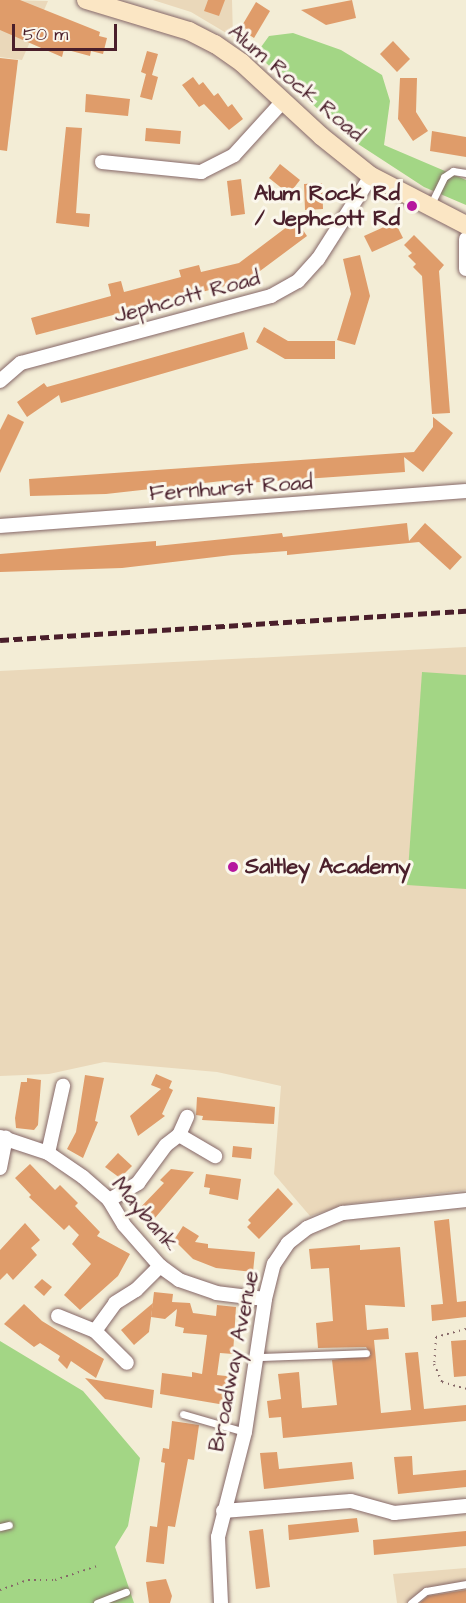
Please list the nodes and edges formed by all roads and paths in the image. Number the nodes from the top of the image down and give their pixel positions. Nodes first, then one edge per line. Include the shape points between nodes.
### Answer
1 (86, 0) edge
2 (284, 100) junction
3 (102, 162) dead end
4 (466, 173) edge
5 (371, 176) junction
6 (430, 207) junction
7 (466, 225) edge
8 (466, 240) edge
9 (466, 269) edge
10 (0, 381) edge
11 (466, 490) edge
12 (0, 526) edge
13 (63, 1086) dead end
14 (186, 1117) dead end
15 (179, 1135) junction
16 (3, 1138) edge
17 (48, 1153) junction
18 (214, 1156) dead end
19 (0, 1168) edge
20 (109, 1200) junction
21 (466, 1200) edge
22 (160, 1266) junction
23 (265, 1299) junction
24 (58, 1316) dead end
25 (466, 1329) edge
26 (95, 1331) junction
27 (366, 1353) dead end
28 (258, 1358) junction
29 (127, 1363) dead end
30 (466, 1389) edge
31 (183, 1414) dead end
32 (244, 1432) junction
33 (466, 1506) edge
34 (223, 1510) junction
35 (9, 1525) dead end
36 (0, 1527) edge
37 (97, 1566) dead end
38 (466, 1584) edge
39 (0, 1590) edge
40 (126, 1592) dead end
41 (97, 1603) edge
42 (221, 1603) edge
43 (411, 1603) edge

1 - 2 street, Alum Rock Road via 198,36 242,63
2 - 3 street via 234,155 201,172
2 - 5 street, Alum Rock Road
4 - 6 lane via 453,171 444,177
5 - 6 street, Alum Rock Road
5 - 10 street, Jephcott Road via 318,259 297,281 271,296 21,363
6 - 7 street, Alum Rock Road
8 - 9 street
11 - 12 street, Fernhurst Road
13 - 17 street
14 - 15 street
15 - 18 street
15 - 20 street via 166,1145 138,1183
16 - 17 street, Maybank
16 - 19 street
17 - 20 street, Maybank
20 - 22 street, Maybank via 124,1225
21 - 23 street, Broadway Avenue via 343,1213 307,1228 288,1243 274,1264
22 - 23 street, Maybank via 179,1280 216,1293
22 - 26 street via 136,1290 115,1303
23 - 28 street, Broadway Avenue
24 - 26 street
25 - 30 path via 436,1337 434,1364 442,1382
26 - 29 street
27 - 28 lane
28 - 32 street, Broadway Avenue
31 - 32 lane
32 - 34 street, Broadway Avenue
33 - 34 street via 394,1512 351,1501
34 - 42 street, Broadway Avenue via 217,1565
35 - 36 lane
37 - 39 path via 55,1580 28,1580
38 - 43 lane via 426,1590
40 - 41 lane

